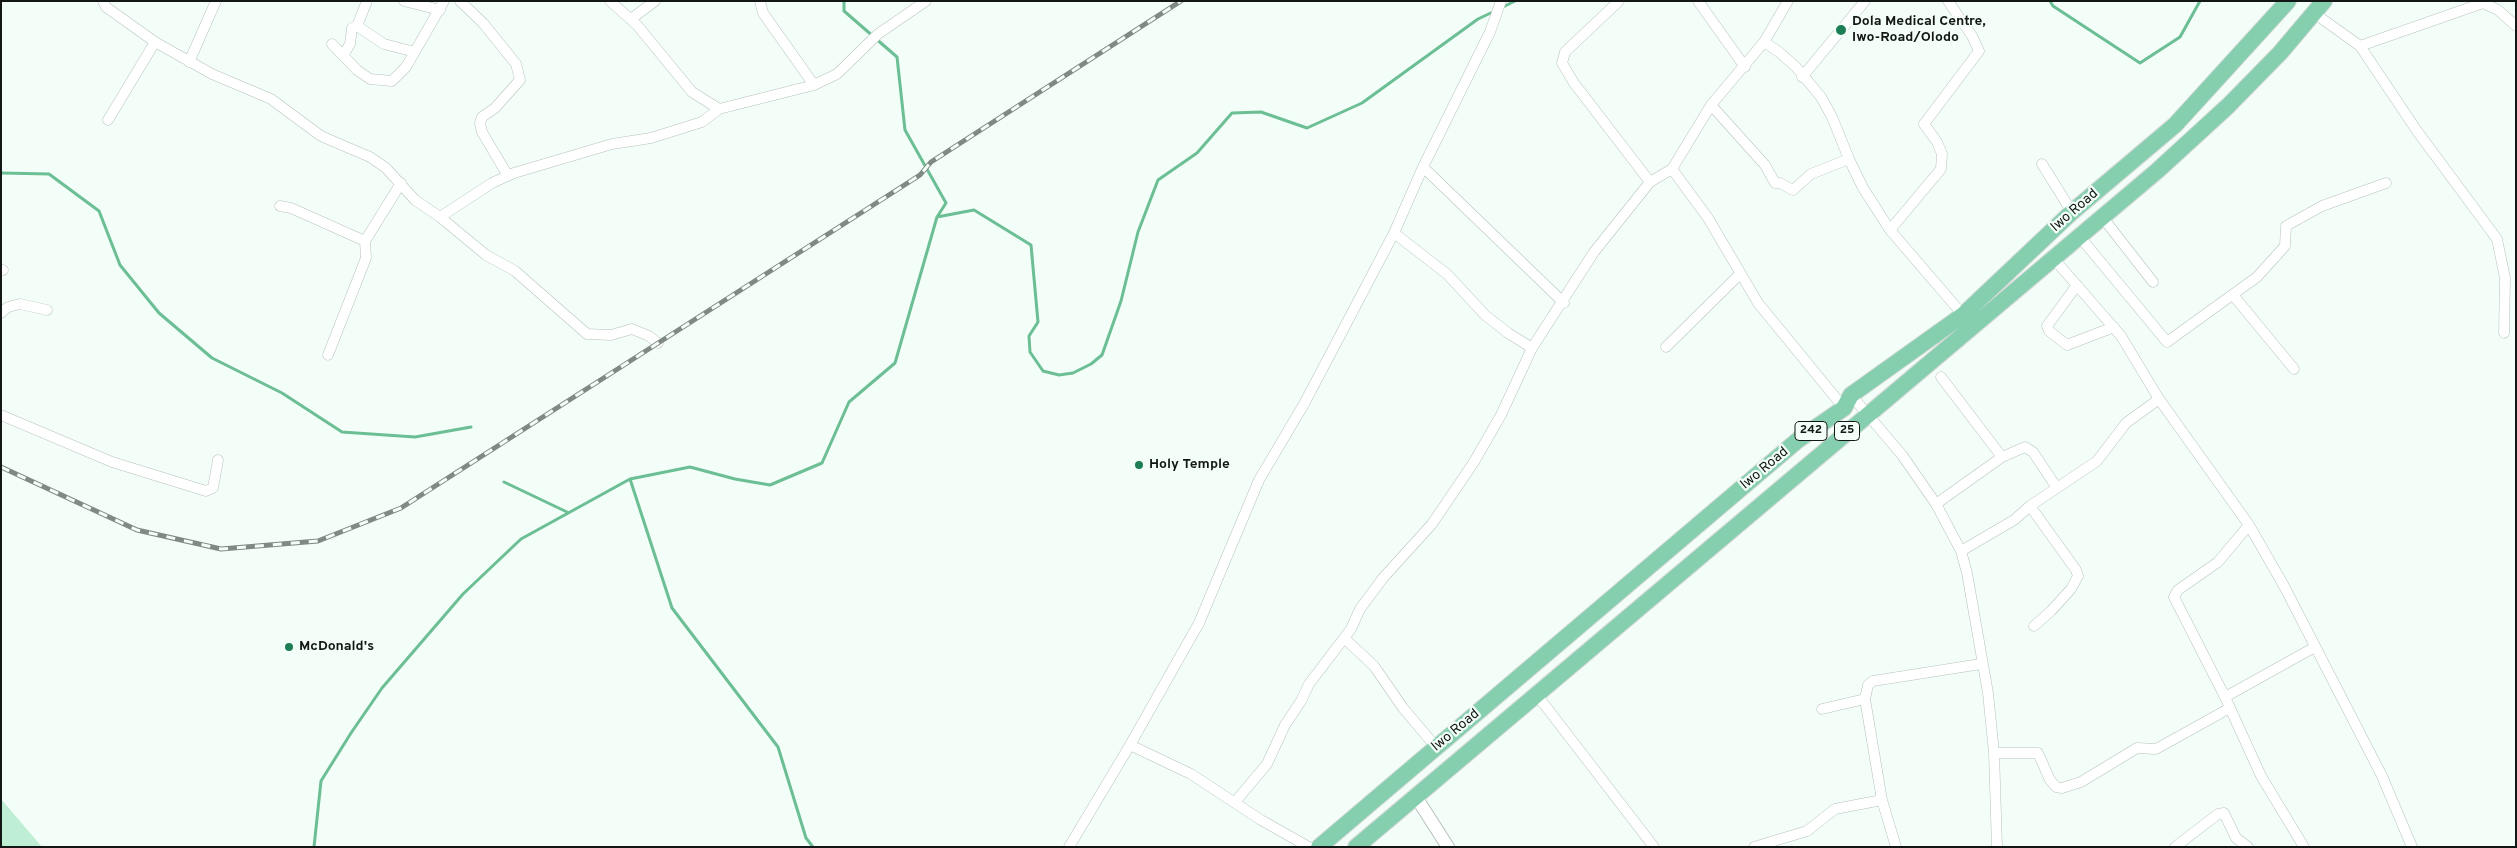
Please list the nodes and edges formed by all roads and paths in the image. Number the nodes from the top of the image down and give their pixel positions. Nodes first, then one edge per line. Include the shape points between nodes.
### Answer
1 (103, 1) edge
2 (216, 1) edge
3 (367, 1) edge
4 (404, 1) edge
5 (460, 1) edge
6 (610, 1) edge
7 (655, 1) edge
8 (760, 1) edge
9 (926, 1) edge
10 (1501, 1) edge
11 (1619, 1) edge
12 (1698, 1) edge
13 (1788, 1) edge
14 (1865, 1) edge
15 (1948, 1) edge
16 (2288, 1) edge
17 (442, 6) edge
18 (2319, 7) edge
19 (631, 20) junction
20 (357, 26) junction
21 (2516, 26) edge
22 (155, 42) junction
23 (1764, 42) junction
24 (332, 44) dead end
25 (2360, 46) junction
26 (415, 52) junction
27 (344, 54) junction
28 (189, 62) junction
29 (1745, 66) junction
30 (1802, 77) junction
31 (814, 85) junction
32 (1711, 105) junction
33 (718, 109) junction
34 (108, 120) dead end
35 (1848, 159) junction
36 (2042, 164) dead end
37 (1423, 166) junction
38 (1672, 169) junction
39 (508, 176) junction
40 (1650, 182) junction
41 (401, 183) junction
42 (2386, 183) dead end
43 (280, 206) dead end
44 (2072, 212) junction
45 (440, 217) junction
46 (2103, 218) junction
47 (1890, 230) junction
48 (1394, 234) junction
49 (2080, 237) junction
50 (364, 241) junction
51 (2054, 259) junction
52 (1740, 274) junction
53 (2153, 282) dead end
54 (2077, 285) junction
55 (2232, 295) junction
56 (1564, 303) junction
57 (47, 310) dead end
58 (1, 313) edge
59 (1963, 314) junction
60 (2114, 327) junction
61 (2504, 333) dead end
62 (658, 344) dead end
63 (1666, 347) dead end
64 (1532, 348) junction
65 (328, 355) dead end
66 (2294, 369) dead end
67 (1941, 377) dead end
68 (2159, 399) junction
69 (1848, 402) junction
70 (1867, 414) junction
71 (1, 415) edge
72 (2002, 457) junction
73 (218, 460) dead end
74 (2057, 488) junction
75 (1936, 504) junction
76 (2030, 506) junction
77 (2249, 525) junction
78 (1961, 551) junction
79 (2034, 626) dead end
80 (1344, 638) junction
81 (2315, 647) junction
82 (1981, 664) junction
83 (1537, 694) junction
84 (2225, 697) junction
85 (1865, 700) junction
86 (2230, 708) junction
87 (1822, 709) dead end
88 (1130, 744) junction
89 (1436, 747) junction
90 (1994, 753) junction
91 (1416, 796) junction
92 (1882, 800) junction
93 (1235, 802) junction
94 (1069, 847) edge
95 (1309, 847) edge
96 (1319, 847) edge
97 (1356, 847) edge
98 (1448, 847) edge
99 (1654, 847) edge
100 (1754, 847) edge
101 (1896, 847) edge
102 (1997, 847) edge
103 (2175, 847) edge
104 (2248, 847) edge
105 (2304, 847) edge
106 (2412, 847) edge

1 - 22 street via 106,7
2 - 28 street
3 - 20 street
4 - 17 street
5 - 39 street via 483,22 516,64 520,80 495,108 482,117 480,123
6 - 19 street
7 - 19 street
8 - 31 street via 763,13
9 - 31 street via 878,34 846,67
10 - 37 street via 1490,32
11 - 40 street via 1565,52 1562,63
12 - 29 street
13 - 23 street
14 - 30 street
15 - 47 street via 1979,51 1924,124 1942,154 1941,168
16 - 44 main road, Iwo Road / 242 via 2175,125
17 - 26 street
18 - 25 street
18 - 46 main road, Iwo Road / 25 via 2228,106
19 - 33 street via 692,92
20 - 26 street via 384,44
20 - 27 street via 352,28 350,44
21 - 25 street via 2498,10 2483,3
22 - 28 street
22 - 34 street
23 - 29 street
23 - 30 street via 1779,52
24 - 27 street
25 - 61 street via 2417,131 2497,239 2505,278
26 - 27 street via 400,76 383,82 357,70
28 - 41 street via 271,99 321,136 370,157
29 - 32 street
30 - 35 street via 1821,97
31 - 33 street
32 - 35 street via 1776,183 1793,190 1811,174
32 - 38 street
33 - 39 street via 702,122 651,138 612,144
35 - 47 street
36 - 44 street
37 - 48 street
37 - 56 street
38 - 40 street
38 - 52 street via 1708,218
39 - 45 street
40 - 56 street via 1594,252
41 - 45 street via 415,200
41 - 50 street
42 - 55 street via 2322,206 2286,226 2285,246 2276,259
43 - 50 street
44 - 59 main road, Iwo Road / 242
45 - 62 street via 486,255 515,271 587,334 611,335 632,329
46 - 49 main road, Iwo Road / 25
46 - 53 street
47 - 59 street
48 - 64 street via 1447,274 1485,315
48 - 88 street via 1304,404 1259,480 1199,623
49 - 51 main road, Iwo Road / 25
49 - 55 street via 2167,342
50 - 65 street via 366,258
51 - 54 street
51 - 70 main road, Iwo Road / 25
52 - 63 street
52 - 69 street via 1758,303
54 - 60 street
54 - 60 street via 2047,326 2049,331 2067,345
55 - 66 street
56 - 64 street
57 - 58 street via 20,304
59 - 69 main road, Iwo Road / 242
60 - 68 street
64 - 80 street via 1474,462 1432,524 1360,609
67 - 72 street
68 - 74 street via 2126,423 2097,461
68 - 77 street
69 - 70 street
69 - 89 main road, Iwo Road / 242 via 1798,440
70 - 75 street via 1902,455
70 - 83 main road, Iwo Road / 25
71 - 73 street via 112,462 206,491 213,488
72 - 74 street via 2020,448 2028,448
72 - 75 street
74 - 76 street
75 - 78 street
76 - 78 street via 2014,520
76 - 79 street via 2078,576 2071,590
77 - 81 street
77 - 84 street via 2218,562 2174,596
78 - 82 street
80 - 89 street via 1374,666
80 - 93 street via 1308,684 1267,764
81 - 84 street
81 - 106 street via 2382,776
82 - 85 street via 1873,681 1868,684
82 - 90 street via 1988,693
83 - 91 main road, Iwo Road / 25
83 - 99 street
84 - 86 street
85 - 87 street
85 - 92 street
86 - 90 street via 2156,749 2137,748 2081,782 2062,788 2050,780 2038,753
86 - 105 street via 2262,776
88 - 93 street via 1191,774
88 - 94 street
89 - 96 main road, Iwo Road / 242
90 - 102 street
91 - 97 main road, Iwo Road / 25
91 - 98 street
92 - 100 street via 1835,809 1807,831
92 - 101 street
93 - 95 street
103 - 104 street via 2218,814 2224,813 2236,838

